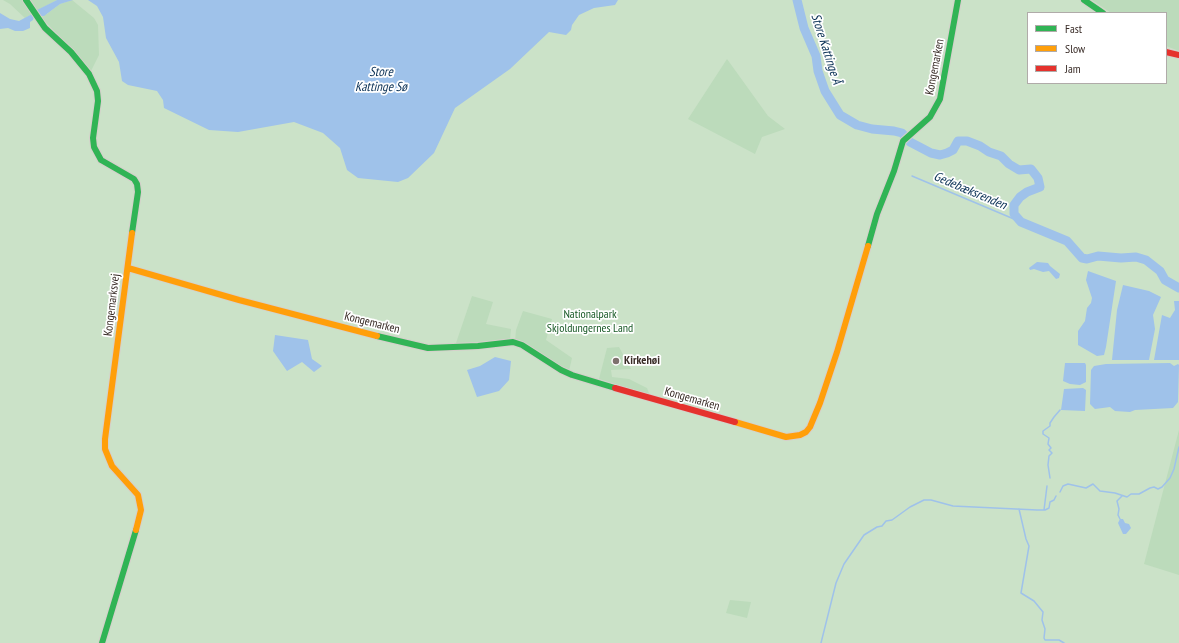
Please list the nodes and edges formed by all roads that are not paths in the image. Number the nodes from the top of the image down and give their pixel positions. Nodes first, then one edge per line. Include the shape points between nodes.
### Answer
1 (26, 0) edge
2 (958, 0) edge
3 (1084, 0) edge
4 (1102, 12) edge
5 (1167, 52) edge
6 (1179, 55) edge
7 (128, 268) junction
8 (102, 643) edge

1 - 7 street, Kongemarksvej via 45,28 71,52 94,82 98,101 93,138 97,154 109,166 128,174 137,184
2 - 7 street, Kongemarken via 940,99 930,117 903,141 877,214 837,352 820,403 806,432 786,436 572,375 513,342 428,348 239,300
3 - 4 street
5 - 6 street
7 - 8 street, Kongemarksvej via 105,449 112,466 138,495 142,510

